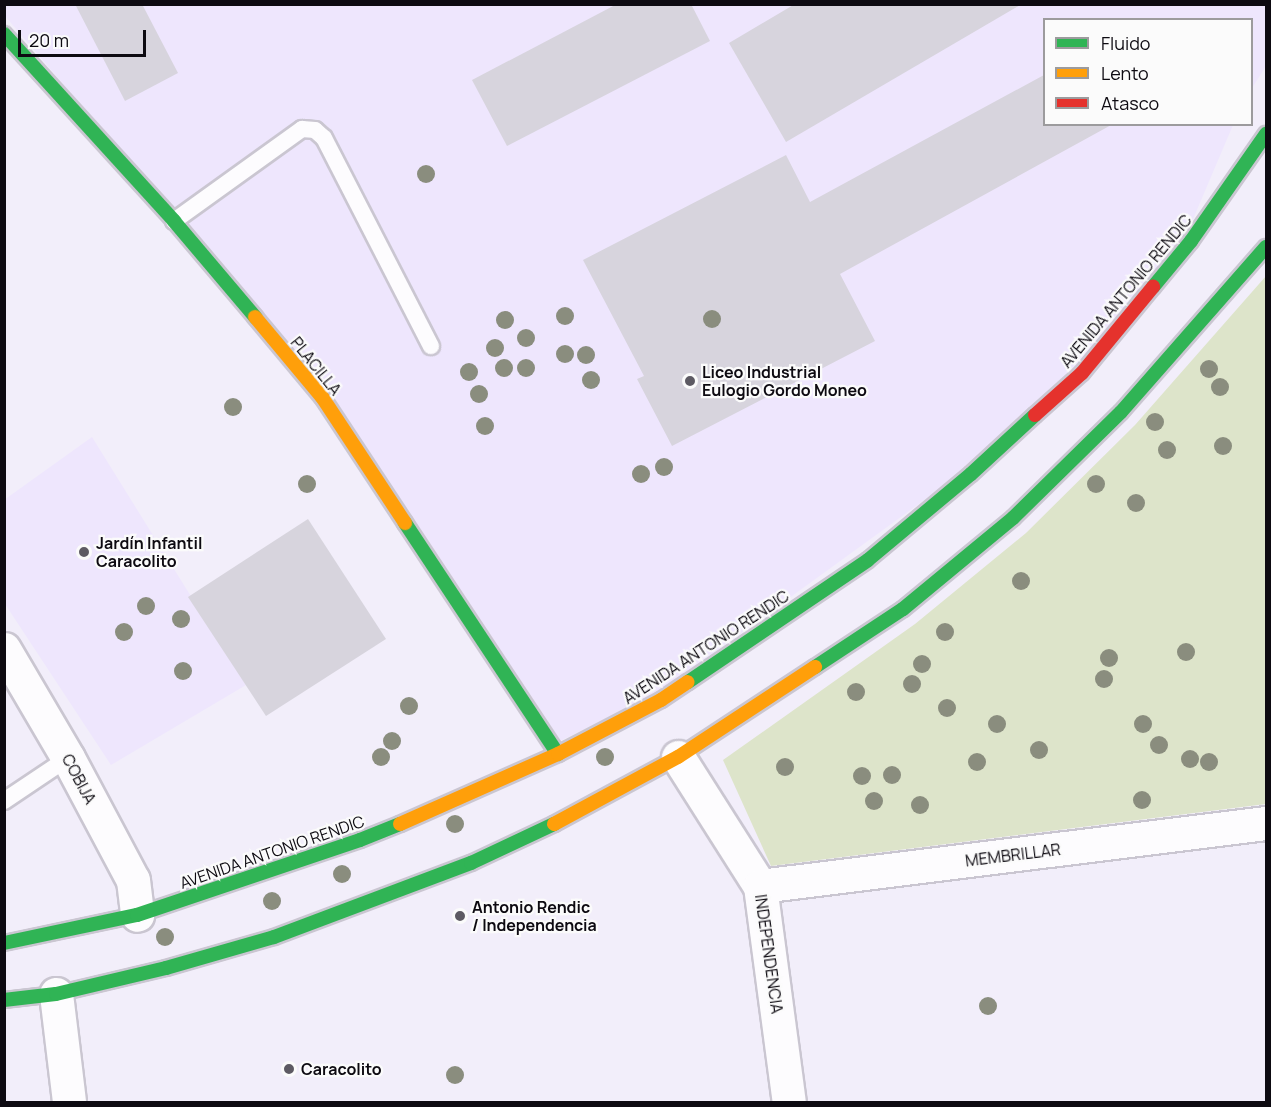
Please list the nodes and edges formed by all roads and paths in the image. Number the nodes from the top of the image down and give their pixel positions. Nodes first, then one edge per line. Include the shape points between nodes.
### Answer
1 (4, 34) edge
2 (1266, 134) edge
3 (174, 221) junction
4 (1266, 247) edge
5 (431, 346) dead end
6 (4, 649) edge
7 (558, 754) junction
8 (678, 757) junction
9 (68, 758) junction
10 (4, 801) edge
11 (1266, 823) edge
12 (760, 886) junction
13 (137, 915) junction
14 (4, 943) edge
15 (56, 994) junction
16 (4, 1000) edge
17 (69, 1102) edge
18 (789, 1102) edge

1 - 3 main road, PLACILLA
2 - 7 main road, AVENIDA ANTONIO RENDIC via 1191,241 1082,374 971,474 868,560 661,700
3 - 5 lane via 302,129 315,130 324,138
3 - 7 main road, PLACILLA via 322,398
4 - 8 main road via 1121,412 1013,518 903,609
6 - 9 street, COBIJA
7 - 13 main road, AVENIDA ANTONIO RENDIC via 360,840
8 - 12 street, INDEPENDENCIA
8 - 15 main road via 559,822 381,899 274,937
9 - 10 lane
9 - 13 street, COBIJA via 133,880
11 - 12 street, MEMBRILLAR
12 - 18 street, INDEPENDENCIA
13 - 14 main road, AVENIDA ANTONIO RENDIC
15 - 16 main road
15 - 17 street

